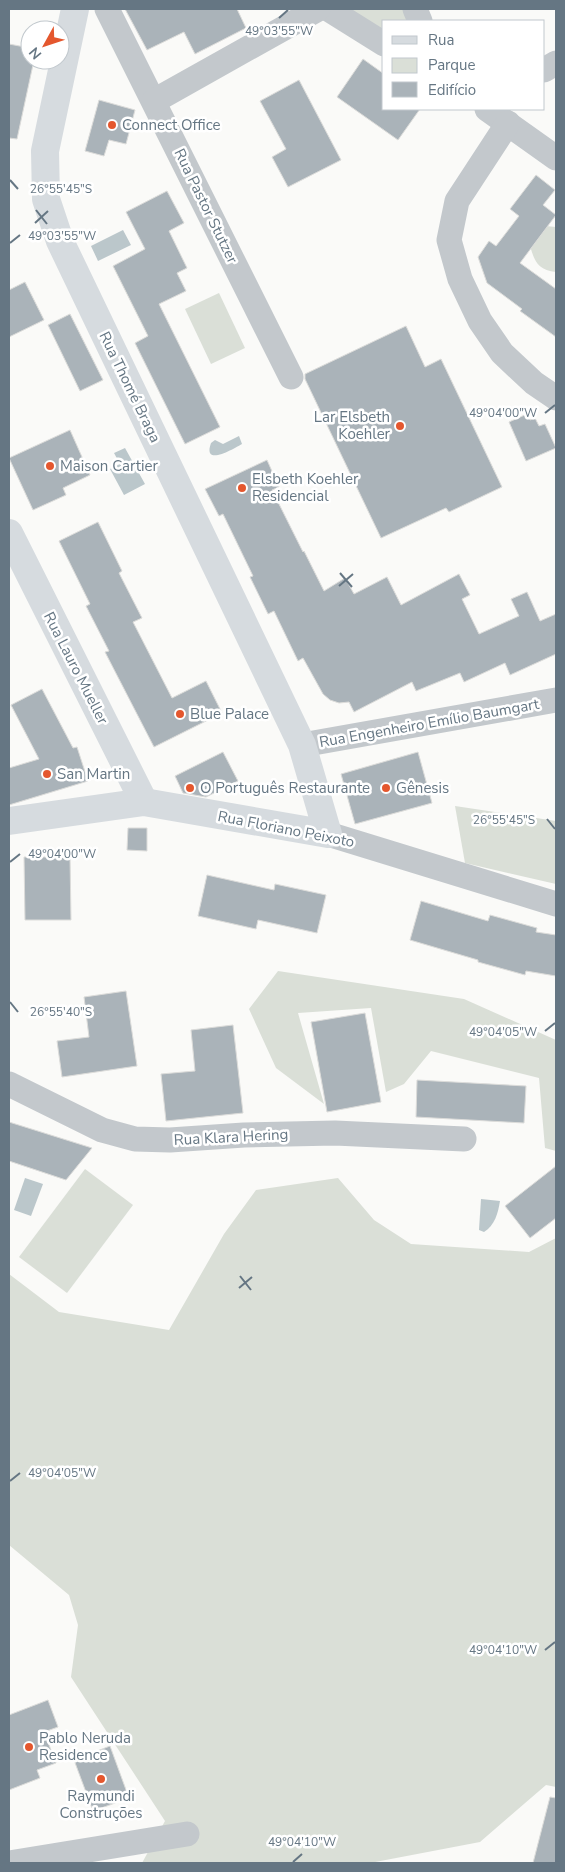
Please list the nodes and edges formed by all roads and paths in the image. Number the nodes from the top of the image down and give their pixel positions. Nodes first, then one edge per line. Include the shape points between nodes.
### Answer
1 (75, 9) edge
2 (107, 9) edge
3 (318, 9) edge
4 (328, 9) edge
5 (382, 43) edge
6 (556, 63) edge
7 (545, 69) edge
8 (154, 101) junction
9 (488, 110) edge
10 (508, 123) junction
11 (556, 158) edge
12 (291, 377) dead end
13 (556, 398) edge
14 (9, 533) edge
15 (556, 700) edge
16 (302, 745) junction
17 (144, 802) junction
18 (9, 821) edge
19 (328, 834) junction
20 (556, 904) edge
21 (9, 1084) edge
22 (464, 1139) dead end
23 (187, 1834) dead end
24 (9, 1862) edge

1 - 16 street, Rua Thomé Braga via 45,152 46,199 60,241
2 - 8 street, Rua Pastor Stutzer
3 - 8 street
4 - 5 street
6 - 7 street
8 - 12 street, Rua Pastor Stutzer
9 - 10 street
10 - 11 street
10 - 13 street via 456,201 450,240 460,279 480,321 502,353 534,383
14 - 17 street, Rua Lauro Mueller
15 - 16 street, Rua Engenheiro Emílio Baumgart
16 - 19 street, Rua Thomé Braga
17 - 18 street, Rua Floriano Peixoto
17 - 19 street, Rua Floriano Peixoto
19 - 20 street, Rua Floriano Peixoto
21 - 22 street, Rua Klara Hering via 102,1130 135,1139 335,1133
23 - 24 street

